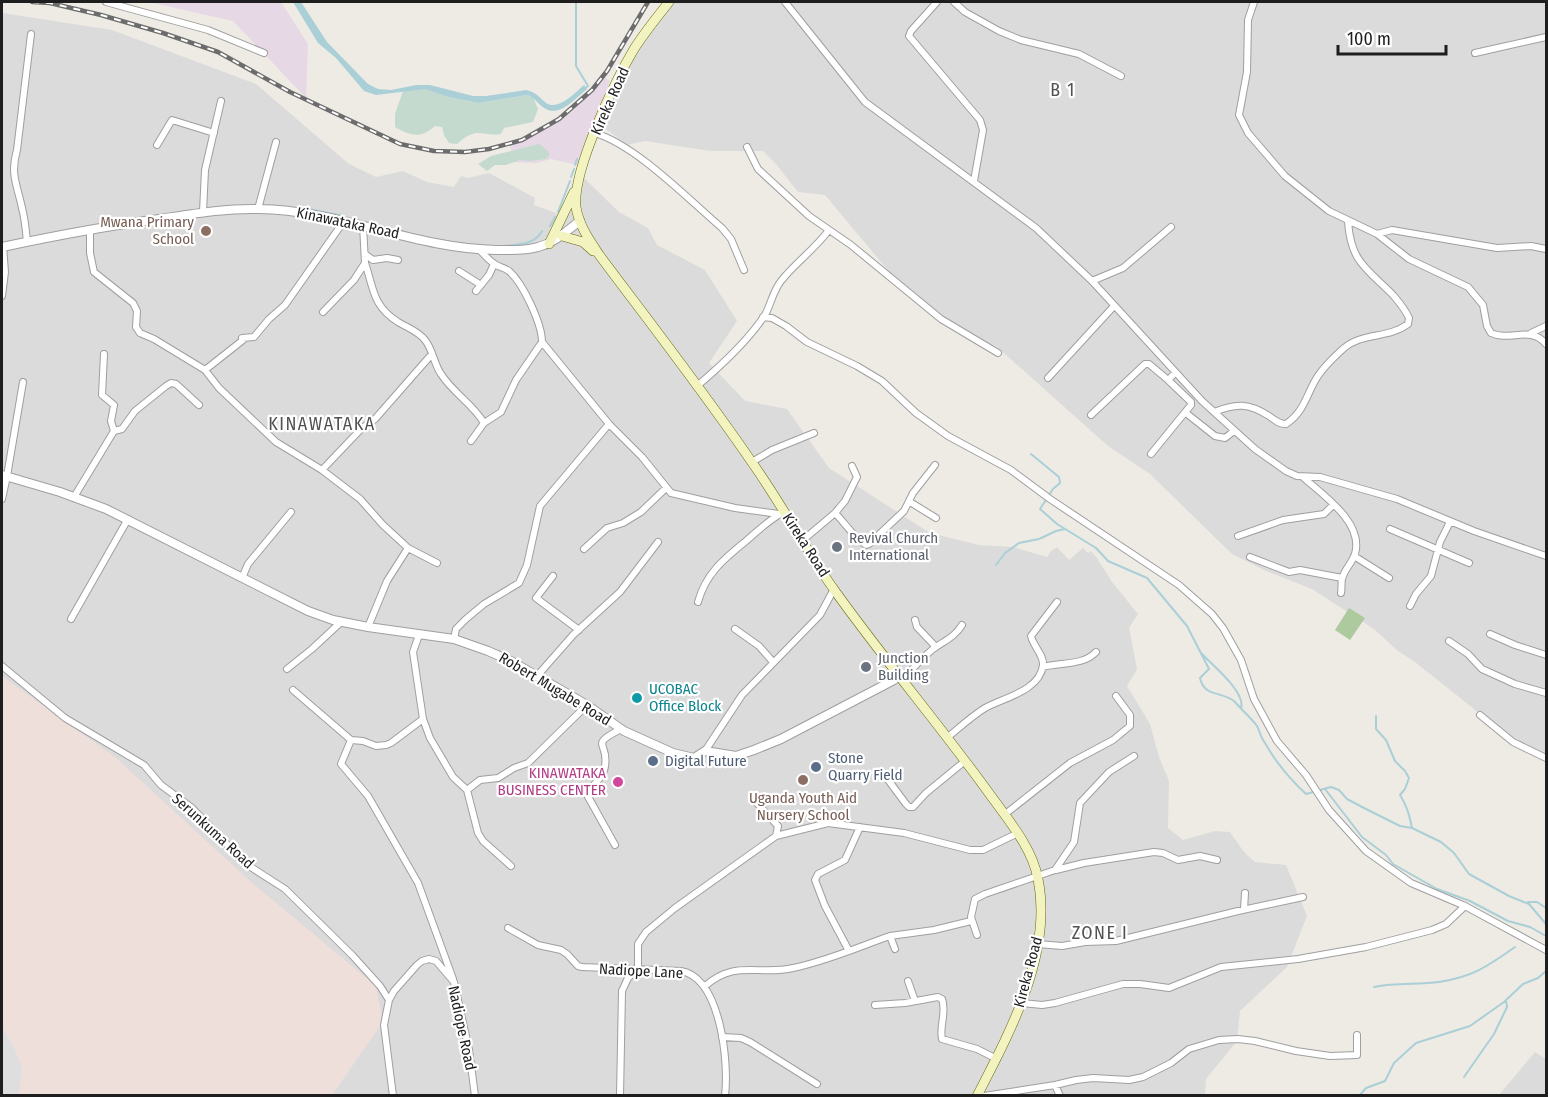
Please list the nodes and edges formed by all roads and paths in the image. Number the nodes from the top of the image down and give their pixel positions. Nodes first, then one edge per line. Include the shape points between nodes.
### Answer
1 (106, 2) edge
2 (669, 2) edge
3 (785, 2) edge
4 (937, 2) edge
5 (954, 2) edge
6 (1254, 2) edge
7 (31, 34) dead end
8 (1546, 37) edge
9 (264, 53) dead end
10 (1475, 53) dead end
11 (1121, 76) dead end
12 (221, 101) dead end
13 (595, 133) junction
14 (214, 134) junction
15 (276, 142) dead end
16 (157, 145) dead end
17 (747, 147) dead end
18 (579, 180) junction
19 (974, 181) junction
20 (258, 208) junction
21 (204, 212) junction
22 (344, 221) junction
23 (580, 222) junction
24 (1348, 222) junction
25 (363, 225) junction
26 (1172, 227) dead end
27 (90, 229) junction
28 (829, 230) junction
29 (1377, 234) junction
30 (562, 236) junction
31 (27, 242) junction
32 (549, 244) junction
33 (2, 247) edge
34 (478, 249) junction
35 (1546, 249) edge
36 (366, 255) junction
37 (600, 256) junction
38 (398, 260) dead end
39 (365, 263) junction
40 (494, 264) junction
41 (744, 270) dead end
42 (459, 271) dead end
43 (1092, 281) junction
44 (481, 285) junction
45 (476, 291) dead end
46 (2, 296) edge
47 (1114, 306) junction
48 (323, 312) dead end
49 (763, 317) junction
50 (1546, 326) edge
51 (1530, 334) junction
52 (542, 342) junction
53 (1546, 344) edge
54 (998, 353) dead end
55 (104, 354) dead end
56 (432, 354) junction
57 (205, 369) junction
58 (1175, 373) junction
59 (1047, 378) dead end
60 (1168, 380) junction
61 (23, 382) dead end
62 (697, 386) junction
63 (199, 405) dead end
64 (1214, 412) junction
65 (1186, 413) junction
66 (1090, 415) dead end
67 (484, 423) junction
68 (609, 424) junction
69 (114, 431) junction
70 (1234, 431) junction
71 (814, 433) dead end
72 (471, 441) dead end
73 (1151, 454) dead end
74 (752, 462) junction
75 (935, 465) dead end
76 (852, 466) dead end
77 (322, 470) junction
78 (4, 476) edge
79 (1304, 478) junction
80 (666, 488) junction
81 (74, 497) junction
82 (2, 499) edge
83 (910, 502) junction
84 (1333, 505) junction
85 (291, 512) dead end
86 (835, 513) junction
87 (783, 514) junction
88 (936, 518) dead end
89 (128, 519) junction
90 (1450, 522) junction
91 (1390, 529) dead end
92 (1238, 536) dead end
93 (803, 540) junction
94 (658, 542) dead end
95 (408, 548) junction
96 (584, 549) dead end
97 (1438, 549) junction
98 (1354, 556) junction
99 (1546, 556) edge
100 (1251, 557) dead end
101 (437, 563) dead end
102 (1469, 563) dead end
103 (553, 576) dead end
104 (242, 578) junction
105 (1342, 578) junction
106 (1389, 578) dead end
107 (834, 590) junction
108 (1341, 593) dead end
109 (698, 602) dead end
110 (1057, 602) dead end
111 (1410, 606) dead end
112 (70, 619) dead end
113 (915, 620) dead end
114 (341, 622) junction
115 (962, 625) dead end
116 (368, 627) junction
117 (735, 629) dead end
118 (579, 630) junction
119 (1490, 634) dead end
120 (419, 635) junction
121 (454, 639) junction
122 (1449, 641) dead end
123 (936, 647) junction
124 (1096, 652) dead end
125 (1546, 655) edge
126 (773, 662) junction
127 (2, 666) edge
128 (1043, 667) junction
129 (287, 669) dead end
130 (537, 676) junction
131 (900, 677) junction
132 (292, 690) dead end
133 (1546, 693) edge
134 (1116, 696) dead end
135 (587, 705) junction
136 (1480, 715) dead end
137 (423, 719) junction
138 (621, 729) junction
139 (948, 737) junction
140 (351, 740) junction
141 (705, 752) junction
142 (1134, 756) dead end
143 (1546, 758) edge
144 (965, 761) junction
145 (886, 777) dead end
146 (467, 790) junction
147 (756, 802) dead end
148 (1004, 815) junction
149 (860, 827) junction
150 (1016, 834) junction
151 (776, 836) junction
152 (615, 845) dead end
153 (1217, 860) dead end
154 (511, 866) dead end
155 (1055, 870) junction
156 (1038, 877) junction
157 (1245, 893) dead end
158 (1303, 897) dead end
159 (1465, 906) junction
160 (1245, 909) junction
161 (971, 921) junction
162 (508, 928) dead end
163 (977, 935) dead end
164 (890, 936) junction
165 (1038, 944) junction
166 (895, 949) dead end
167 (1546, 950) edge
168 (849, 951) junction
169 (638, 969) junction
170 (908, 981) dead end
171 (454, 982) junction
172 (705, 986) junction
173 (389, 1000) junction
174 (915, 1001) junction
175 (1022, 1003) junction
176 (875, 1005) dead end
177 (1357, 1035) dead end
178 (722, 1037) junction
179 (997, 1059) junction
180 (817, 1084) dead end
181 (1055, 1085) junction
182 (393, 1095) edge
183 (476, 1095) edge
184 (620, 1095) edge
185 (725, 1095) edge
186 (977, 1095) edge
187 (984, 1095) edge
188 (1060, 1095) edge

1 - 9 street via 208,30
2 - 13 main road, Kireka Road via 634,48
3 - 19 street via 865,102
4 - 19 street via 909,36 980,120 983,130
5 - 11 street via 999,31 1073,52
6 - 24 street via 1248,20 1241,122 1285,176 1314,201
7 - 31 street via 13,167
8 - 10 street
12 - 14 street
13 - 18 main road, Kireka Road
13 - 41 street via 608,137 656,171 722,228
14 - 16 street via 172,120
14 - 21 street via 205,170
15 - 20 street
17 - 28 street via 758,169
18 - 23 main road, Kireka Road via 576,207
18 - 32 main road
19 - 43 street via 1036,228
20 - 21 street, Kinawataka Road
20 - 22 street, Kinawataka Road
21 - 27 street, Kinawataka Road
22 - 25 street, Kinawataka Road
22 - 57 street via 285,305 254,337 242,338
23 - 30 street, Kinawataka Road
23 - 37 main road, Kireka Road
24 - 29 street
24 - 64 street via 1355,255 1402,305 1408,324 1347,346 1324,368 1303,407 1286,424 1246,404
25 - 34 street, Kinawataka Road
25 - 36 street
26 - 43 street via 1123,268
27 - 31 street, Kinawataka Road
27 - 57 street via 94,272 133,303 137,330
28 - 49 street via 794,265 774,292
28 - 54 street via 941,319
29 - 35 street via 1392,230 1497,248
29 - 51 street via 1409,259 1468,286 1483,305 1491,333
30 - 32 street, Kinawataka Road
30 - 37 main road via 583,242
31 - 33 street, Kinawataka Road
32 - 34 street, Kinawataka Road via 520,250
33 - 46 street
34 - 40 street
36 - 38 street via 373,260
36 - 39 street
37 - 62 main road, Kireka Road
39 - 48 street
39 - 56 street via 377,303 418,334
40 - 44 street
40 - 52 street via 507,270 524,291
42 - 44 street
43 - 47 street
44 - 45 street
47 - 58 street
47 - 59 street
49 - 62 street via 724,363
49 - 159 street via 772,318 807,342 882,381 948,436 1003,465 1179,585 1223,628 1277,741 1347,832 1366,851 1411,883
50 - 51 street
51 - 53 street via 1539,336
52 - 67 street via 516,380 501,412
52 - 68 street
55 - 69 street via 102,395 114,405
56 - 67 street via 440,374
56 - 77 street via 375,419
57 - 77 street via 219,388 276,442
58 - 60 street
58 - 64 street
60 - 65 street via 1191,402
60 - 66 street via 1145,364
61 - 78 street
62 - 74 main road, Kireka Road
63 - 69 street via 171,383 135,411 122,429
64 - 70 street
65 - 70 street via 1218,438
65 - 73 street
67 - 72 street
68 - 80 street
68 - 121 street via 540,506 519,583 466,619 456,629
69 - 81 street
70 - 79 street via 1286,471
71 - 74 street
74 - 87 main road, Kireka Road
75 - 83 street
76 - 86 street via 857,477
77 - 95 street via 360,499
78 - 81 street, Robert Mugabe Road
78 - 82 street
79 - 84 street
79 - 90 street via 1320,477 1397,499
80 - 87 street via 679,496
80 - 96 street via 641,512 607,528
81 - 89 street, Robert Mugabe Road
83 - 86 street via 866,545
83 - 88 street
84 - 92 street via 1323,514 1283,520
84 - 98 street via 1354,529
85 - 104 street via 248,564
86 - 93 street
87 - 93 main road, Kireka Road
87 - 109 street via 765,524 717,566
89 - 104 street, Robert Mugabe Road
89 - 112 street
90 - 97 street
90 - 99 street
91 - 97 street
93 - 107 main road, Kireka Road
94 - 118 street via 620,592
95 - 101 street
95 - 116 street via 387,581
97 - 102 street
97 - 111 street via 1431,576
98 - 105 street
98 - 106 street
100 - 105 street via 1289,572 1300,570
103 - 118 street via 536,598
104 - 114 street, Robert Mugabe Road via 308,611
105 - 108 street
107 - 126 street via 820,615
107 - 131 main road, Kireka Road
110 - 128 street via 1031,636
113 - 123 street
114 - 116 street, Robert Mugabe Road
114 - 129 street
115 - 123 street
116 - 120 street, Robert Mugabe Road
117 - 126 street
118 - 130 street
119 - 125 street
120 - 121 street, Robert Mugabe Road
120 - 137 street via 413,652
121 - 130 street, Robert Mugabe Road via 511,661
122 - 133 street via 1482,669
123 - 131 street
124 - 128 street via 1079,661
126 - 141 street via 742,695
127 - 173 street, Serunkuma Road via 65,718 144,765 246,864 285,889 352,955
128 - 139 street via 1029,687 985,708
130 - 135 street, Robert Mugabe Road
131 - 139 main road, Kireka Road
131 - 141 street, Robert Mugabe Road via 754,750 736,756
132 - 140 street
134 - 148 street via 1131,715 1130,726 1070,763
135 - 138 street, Robert Mugabe Road
135 - 146 street via 528,763 498,778 480,780
136 - 143 street via 1513,742
137 - 140 street via 386,746
137 - 146 street via 438,754
138 - 141 street, Robert Mugabe Road via 673,753 694,758
138 - 152 street via 604,738 605,768 586,793
139 - 144 main road, Kireka Road
140 - 171 street via 340,764 368,796 418,883
142 - 155 street via 1109,772 1085,796 1078,810 1074,842
144 - 145 street via 913,807 906,804
144 - 148 main road, Kireka Road
146 - 154 street via 478,833
147 - 151 street via 778,826
148 - 150 main road, Kireka Road
149 - 150 street via 904,833 970,850 990,848
149 - 151 street via 828,823
149 - 168 street via 845,860 818,874 815,880
150 - 156 main road, Kireka Road
151 - 169 street via 646,932 638,944
153 - 155 street via 1200,856 1178,860 1154,852
155 - 156 street
156 - 161 street via 979,897 972,907
156 - 165 main road, Kireka Road
157 - 160 street
158 - 160 street
159 - 167 street
159 - 175 street via 1446,924 1432,930 1366,947 1221,967 1169,988 1123,984 1055,1003
160 - 165 street via 1116,941
161 - 163 street
161 - 164 street
162 - 169 street, Nadiope Lane via 538,945 561,950 582,968
164 - 166 street
164 - 168 street
165 - 175 main road, Kireka Road
168 - 172 street via 790,969 728,972
169 - 172 street, Nadiope Lane via 687,972
169 - 184 street via 622,991
170 - 174 street
171 - 173 street, Nadiope Road via 436,961 429,959 422,961
171 - 183 street, Nadiope Road
172 - 178 street
173 - 182 street via 384,1025
174 - 176 street
174 - 179 street via 942,999 942,1039
175 - 179 main road, Kireka Road
177 - 181 street via 1358,1051 1353,1056 1296,1051 1238,1039 1219,1040 1190,1049 1143,1077 1094,1078
178 - 180 street via 750,1042
178 - 185 street
179 - 186 main road, Kireka Road
181 - 187 street
181 - 188 street

